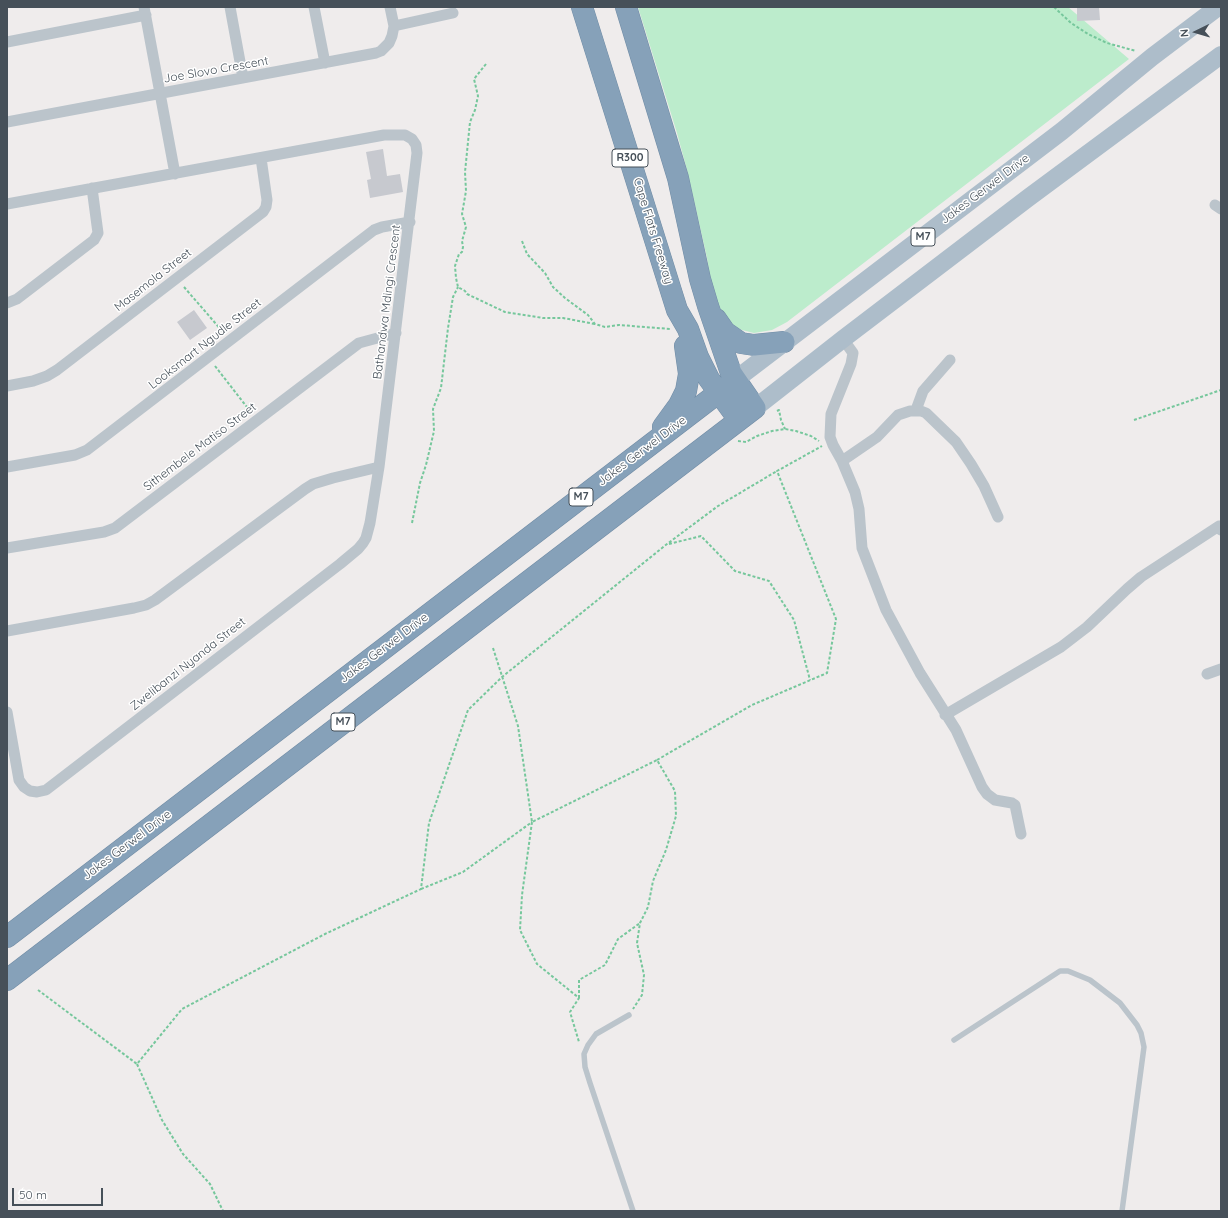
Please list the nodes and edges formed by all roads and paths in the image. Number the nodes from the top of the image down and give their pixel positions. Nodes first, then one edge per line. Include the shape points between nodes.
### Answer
1 (230, 7) edge
2 (314, 7) edge
3 (390, 7) edge
4 (582, 7) edge
5 (626, 7) edge
6 (1054, 7) edge
7 (1218, 7) edge
8 (145, 11) edge
9 (453, 14) dead end
10 (394, 26) junction
11 (7, 42) edge
12 (1221, 55) edge
13 (1152, 57) junction
14 (325, 63) junction
15 (486, 64) dead end
16 (243, 78) junction
17 (160, 93) junction
18 (7, 122) edge
19 (261, 158) junction
20 (175, 174) junction
21 (92, 188) junction
22 (7, 204) edge
23 (410, 222) junction
24 (522, 241) dead end
25 (176, 279) junction
26 (458, 287) junction
27 (7, 303) edge
28 (708, 306) junction
29 (677, 310) junction
30 (595, 324) junction
31 (396, 333) junction
32 (671, 336) dead end
33 (843, 339) junction
34 (230, 341) junction
35 (784, 342) junction
36 (208, 358) junction
37 (950, 360) dead end
38 (735, 380) junction
39 (7, 386) edge
40 (1221, 390) edge
41 (718, 393) junction
42 (755, 408) junction
43 (779, 410) dead end
44 (916, 410) junction
45 (257, 420) junction
46 (739, 420) junction
47 (1134, 420) dead end
48 (785, 429) junction
49 (738, 441) dead end
50 (653, 443) junction
51 (842, 461) junction
52 (7, 467) edge
53 (379, 467) junction
54 (777, 471) junction
55 (998, 517) dead end
56 (412, 523) dead end
57 (1220, 527) edge
58 (667, 544) junction
59 (7, 548) edge
60 (7, 631) edge
61 (493, 648) dead end
62 (1221, 669) edge
63 (1207, 674) dead end
64 (502, 677) junction
65 (810, 680) junction
66 (7, 712) edge
67 (945, 715) junction
68 (657, 760) junction
69 (532, 822) junction
70 (1021, 834) dead end
71 (421, 889) junction
72 (640, 923) junction
73 (7, 937) edge
74 (7, 980) edge
75 (38, 990) dead end
76 (579, 998) junction
77 (629, 1015) joint
78 (954, 1040) dead end
79 (584, 1059) junction
80 (137, 1064) junction
81 (223, 1211) edge
82 (633, 1211) edge
83 (1122, 1211) edge

1 - 16 street
2 - 14 street
3 - 10 street
4 - 29 highway, Cape Flats Freeway / R300
5 - 28 highway via 678,178
6 - 13 path via 1088,34 1107,43 1130,48
7 - 13 main road, Jakes Gerwel Drive / M7
8 - 11 street
8 - 17 street
9 - 10 street
10 - 14 street, Joe Slovo Crescent via 392,36 381,51
12 - 33 main road, M7
13 - 35 main road, Jakes Gerwel Drive / M7 via 1049,140
14 - 16 street, Joe Slovo Crescent
15 - 26 path via 474,79 478,96 470,122 462,214 466,227 462,252 455,266
16 - 17 street, Joe Slovo Crescent
17 - 18 street, Joe Slovo Crescent
17 - 20 street
19 - 20 street, Bathandwa Mdingi Crescent
19 - 23 street, Bathandwa Mdingi Crescent via 384,135 406,135 416,145 417,153
19 - 25 street, Masemola Street via 267,200 263,212
20 - 21 street, Bathandwa Mdingi Crescent
21 - 22 street, Bathandwa Mdingi Crescent
21 - 27 street via 98,233 94,240 17,299
23 - 31 street, Bathandwa Mdingi Crescent
23 - 34 street, Looksmart Ngudle Street via 382,226 374,230
24 - 30 path via 527,254 545,273 553,287 588,315
25 - 34 path
25 - 39 street, Masemola Street via 58,370 33,381
26 - 30 path via 505,312
26 - 56 path via 453,297 441,388 433,409 434,431
28 - 35 highway via 725,332 741,343 754,345
28 - 38 highway
29 - 41 highway, Cape Flats Freeway / R300 via 688,329 703,368
29 - 50 highway via 688,358 688,385 679,405
30 - 32 path via 605,327 619,325 670,329
31 - 45 street, Sithembele Matiso Street via 359,343
31 - 53 street, Bathandwa Mdingi Crescent
33 - 42 main road, M7
33 - 51 street via 853,353 831,414 830,429 830,437
34 - 36 street, Looksmart Ngudle Street
35 - 38 main road, Jakes Gerwel Drive / M7
36 - 45 path
36 - 52 street, Looksmart Ngudle Street via 87,450 75,455
37 - 44 street via 923,391
38 - 41 highway, Jakes Gerwel Drive / M7
38 - 42 highway
40 - 47 path
41 - 46 highway, Cape Flats Freeway / R300
41 - 50 highway, Jakes Gerwel Drive / M7
42 - 46 highway, M7
43 - 48 path
44 - 51 street via 898,415 877,437
44 - 55 street via 926,413 956,442 984,486
45 - 59 street, Sithembele Matiso Street via 115,528
46 - 74 highway, M7
48 - 49 path via 767,432 746,442
48 - 54 path via 812,436 824,444
50 - 73 highway, Jakes Gerwel Drive / M7
51 - 67 street via 855,492 862,548 874,581 886,610
53 - 60 street via 313,484 146,605
53 - 66 street, Zwelibanzi Nyanda Street via 370,523 366,538 358,549 46,790 30,791 19,780
54 - 58 path via 718,506
54 - 65 path via 836,619 827,673
57 - 67 street via 1141,577 1087,627 1061,647
58 - 64 path
58 - 65 path via 701,536 735,571 769,581 794,620
61 - 64 path
62 - 63 street
64 - 69 path via 518,726
64 - 71 path via 468,710 429,824
65 - 68 path via 752,705
67 - 70 street via 956,730 987,794 995,800 1015,805
68 - 69 path
68 - 72 path via 674,791 676,816 653,881 648,907
69 - 71 path via 463,872
69 - 76 path via 520,930 537,964
71 - 80 path via 325,934 182,1009
72 - 76 path via 618,939 605,965 579,980
72 - 77 path via 637,943 644,975 642,995
75 - 80 path
76 - 79 path via 570,1012
77 - 79 lane via 596,1034 586,1049
78 - 83 lane via 1060,971 1068,970 1090,980 1120,1003 1137,1025 1144,1047
79 - 82 lane
80 - 81 path via 162,1120 183,1154 210,1184

